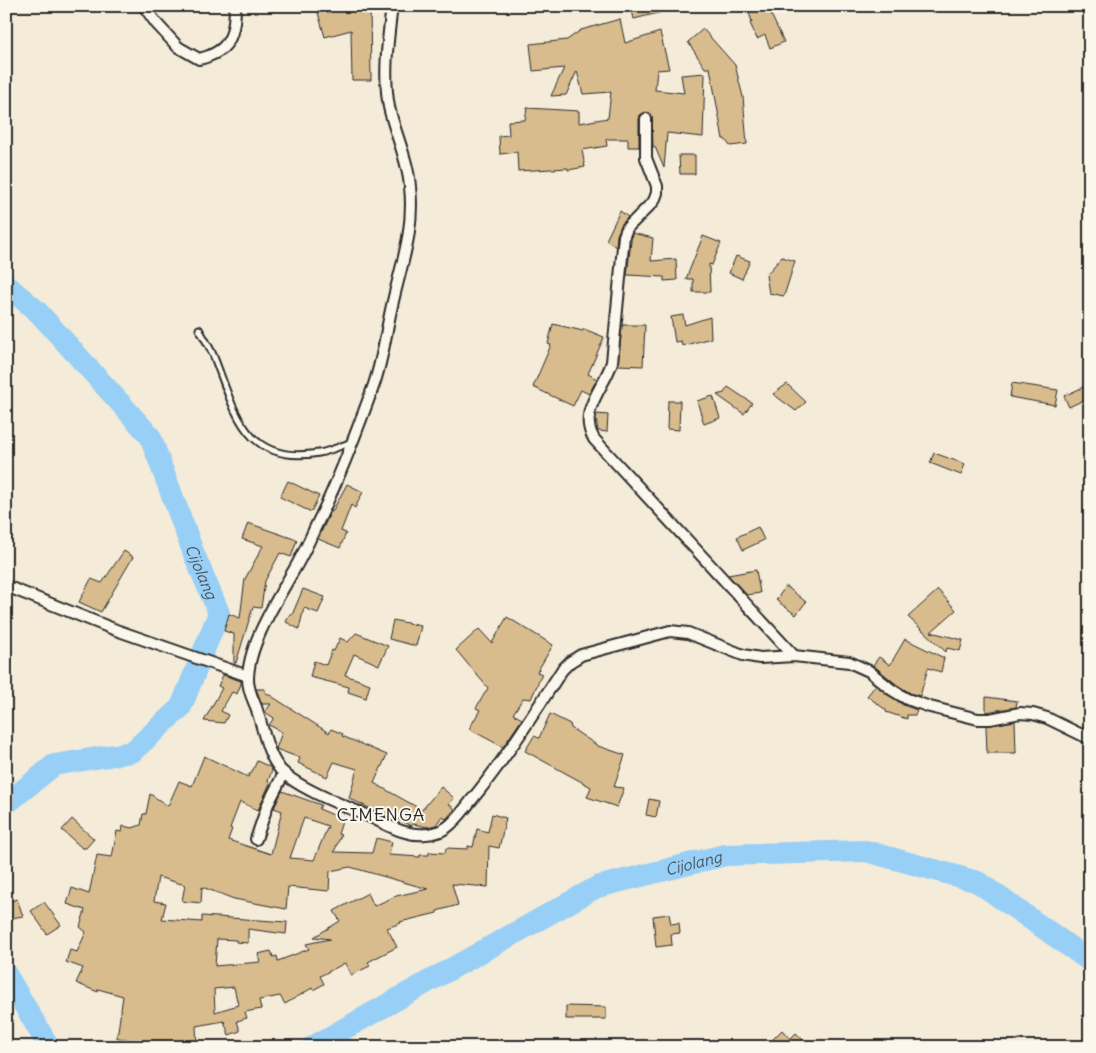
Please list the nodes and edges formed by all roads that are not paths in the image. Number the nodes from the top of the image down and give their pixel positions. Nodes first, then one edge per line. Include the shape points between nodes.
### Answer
1 (144, 6) edge
2 (235, 6) edge
3 (392, 6) edge
4 (646, 119) dead end
5 (199, 330) dead end
6 (352, 442) junction
7 (6, 586) edge
8 (794, 656) junction
9 (248, 676) junction
10 (1090, 739) edge
11 (284, 773) junction
12 (256, 839) dead end

1 - 2 street via 178,48 199,59 213,56 225,47 235,22
3 - 6 street via 388,40 389,103 407,168 412,218 382,362
4 - 8 street via 646,158 657,193 624,236 613,355 610,370 590,409 589,427 591,434
5 - 6 lane via 213,355 238,420 253,439 291,455 320,453
6 - 9 street via 317,525 266,619
7 - 9 street via 116,630
8 - 10 street via 849,662 869,671 907,699 930,707 978,719 1033,714
8 - 11 street via 760,658 742,655 688,633 670,631 581,655 562,670 486,783 451,823 439,831 406,832 336,802
9 - 11 street via 263,732 276,764
11 - 12 street via 268,804

